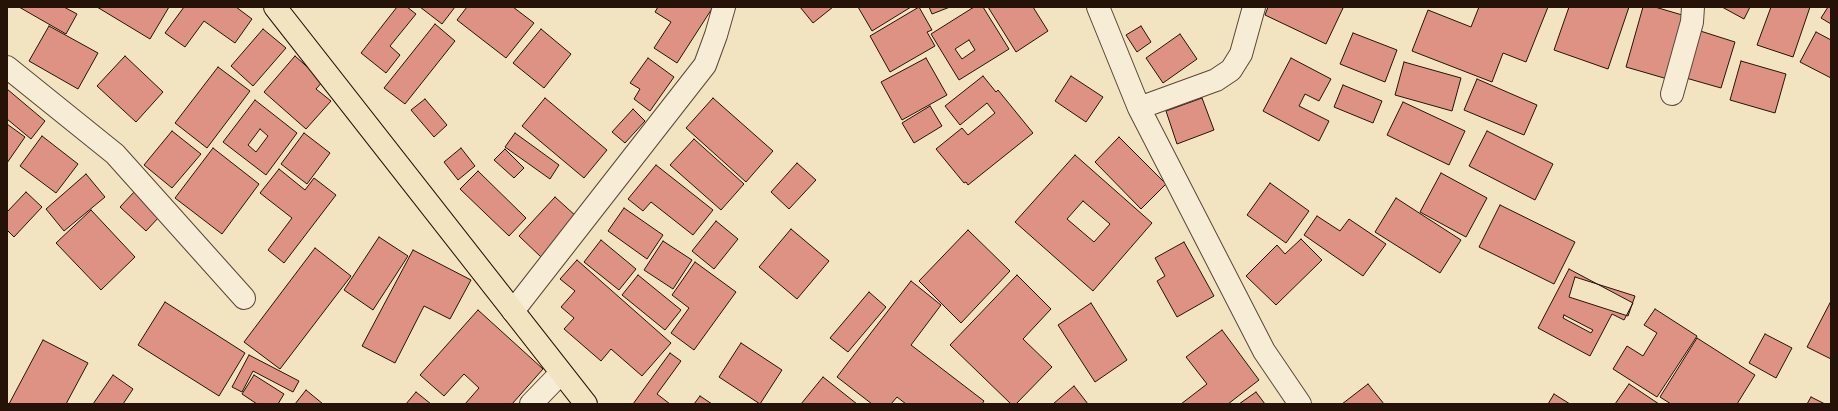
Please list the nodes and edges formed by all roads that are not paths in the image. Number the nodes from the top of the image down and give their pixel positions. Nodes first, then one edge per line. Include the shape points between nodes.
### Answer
1 (275, 7) edge
2 (724, 7) edge
3 (1098, 7) edge
4 (1254, 7) edge
5 (1693, 7) edge
6 (7, 67) edge
7 (1672, 94) dead end
8 (1139, 108) junction
9 (244, 298) dead end
10 (513, 311) junction
11 (561, 373) junction
12 (531, 404) edge
13 (586, 404) edge
14 (1300, 404) edge

1 - 10 main road
2 - 10 street via 704,65
3 - 8 street
4 - 8 street via 1241,54 1231,70 1216,80
5 - 7 street via 1692,22
6 - 9 street via 115,154
8 - 14 street via 1264,351
10 - 11 main road
11 - 12 street
11 - 13 main road

